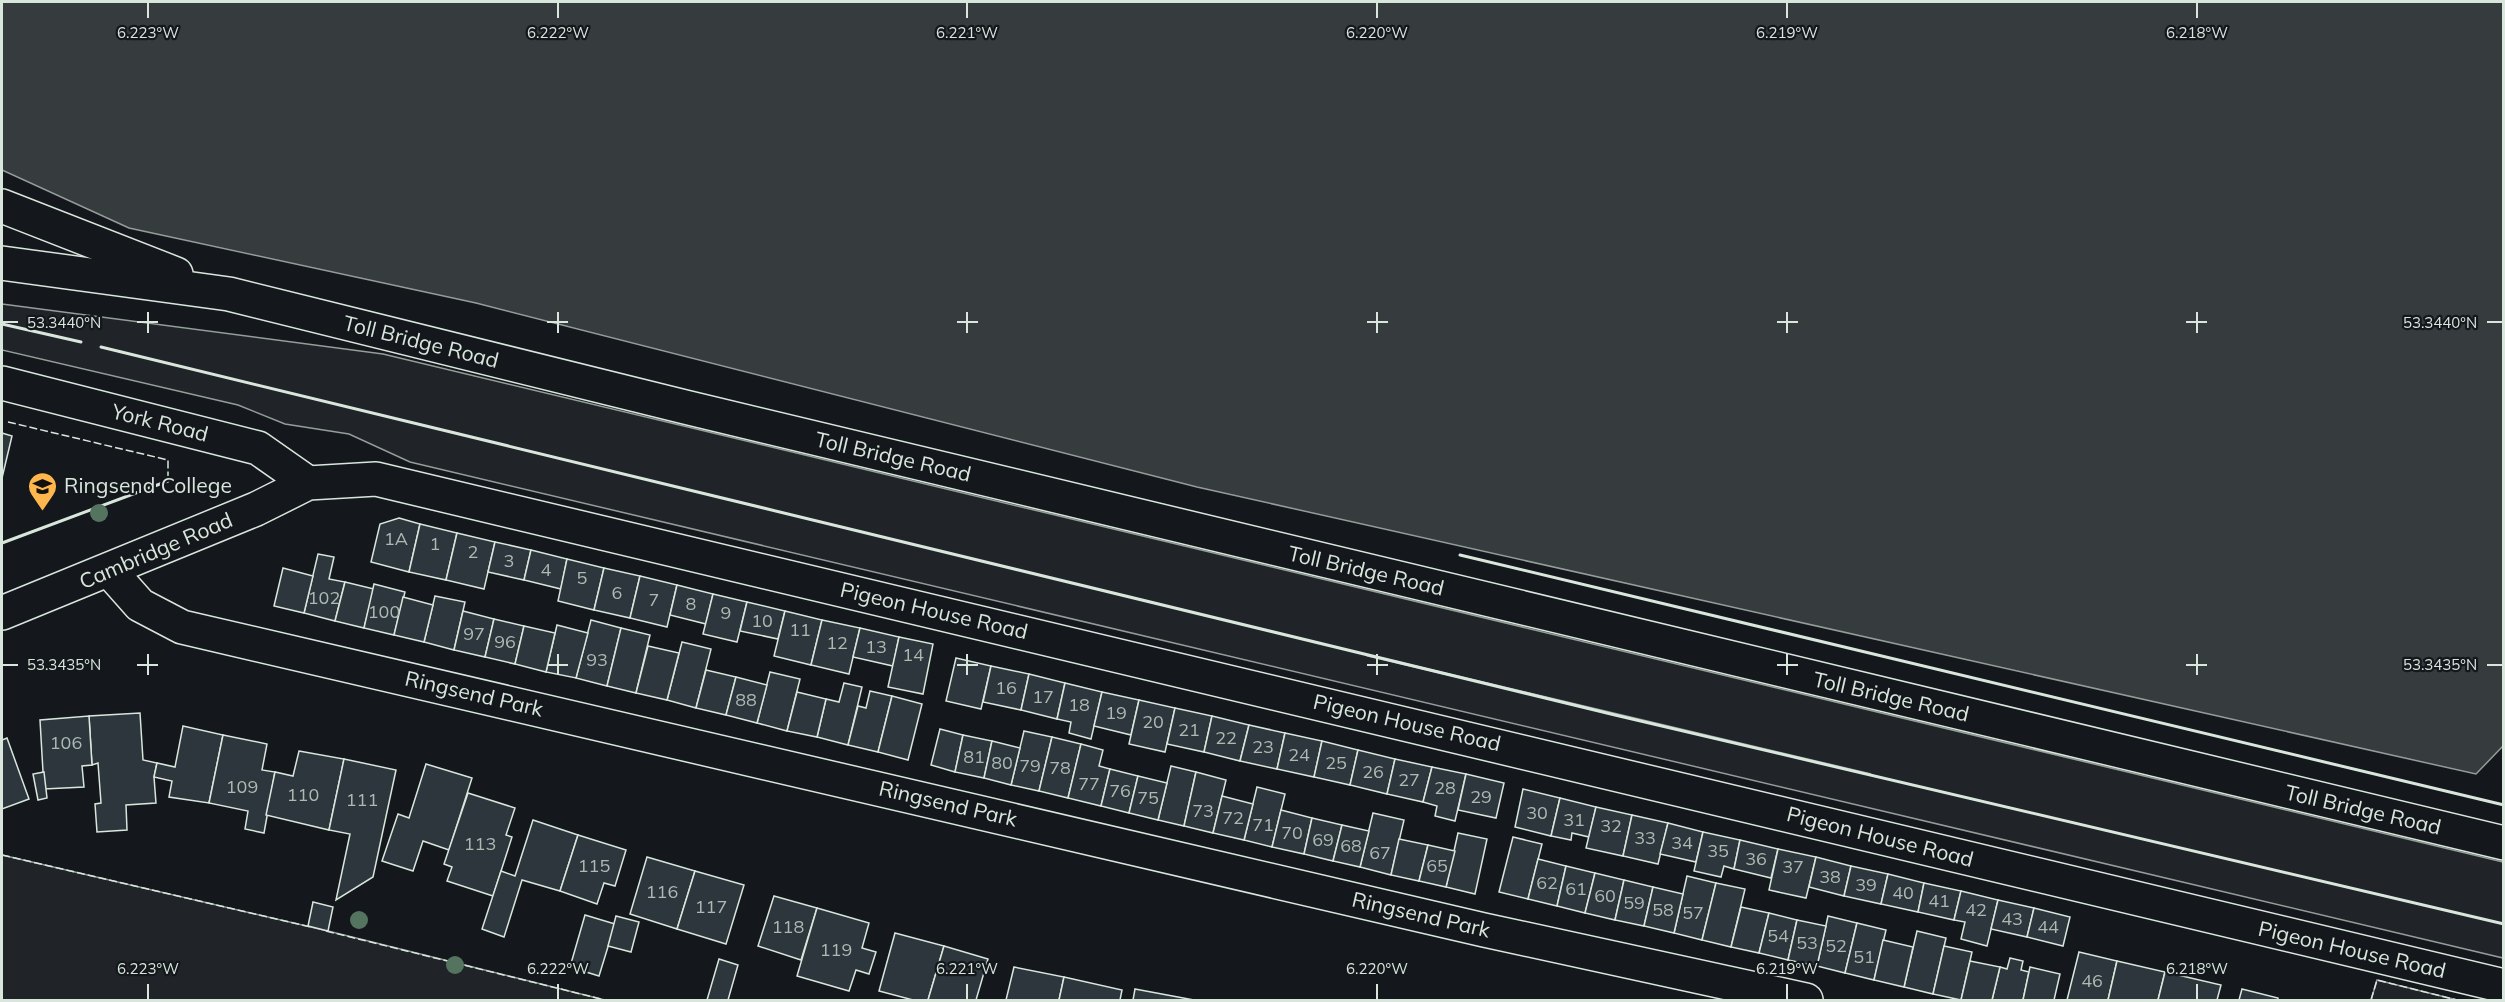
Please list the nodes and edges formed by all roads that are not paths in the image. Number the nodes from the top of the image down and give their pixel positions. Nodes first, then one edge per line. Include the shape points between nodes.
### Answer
1 (2, 206) edge
2 (2, 263) edge
3 (229, 294) junction
4 (2, 383) edge
5 (308, 483) junction
6 (109, 570) junction
7 (2, 613) edge
8 (2504, 843) edge
9 (2504, 986) edge
10 (1806, 1000) edge

1 - 3 street, Toll Bridge Road
2 - 3 street, Toll Bridge Road
3 - 8 street, Toll Bridge Road via 708,413
4 - 5 street, York Road via 258,448
5 - 6 street, Cambridge Road
5 - 9 street, Pigeon House Road via 376,478
6 - 7 street, Cambridge Road
6 - 10 street, Ringsend Park via 140,605 182,627 1484,930

